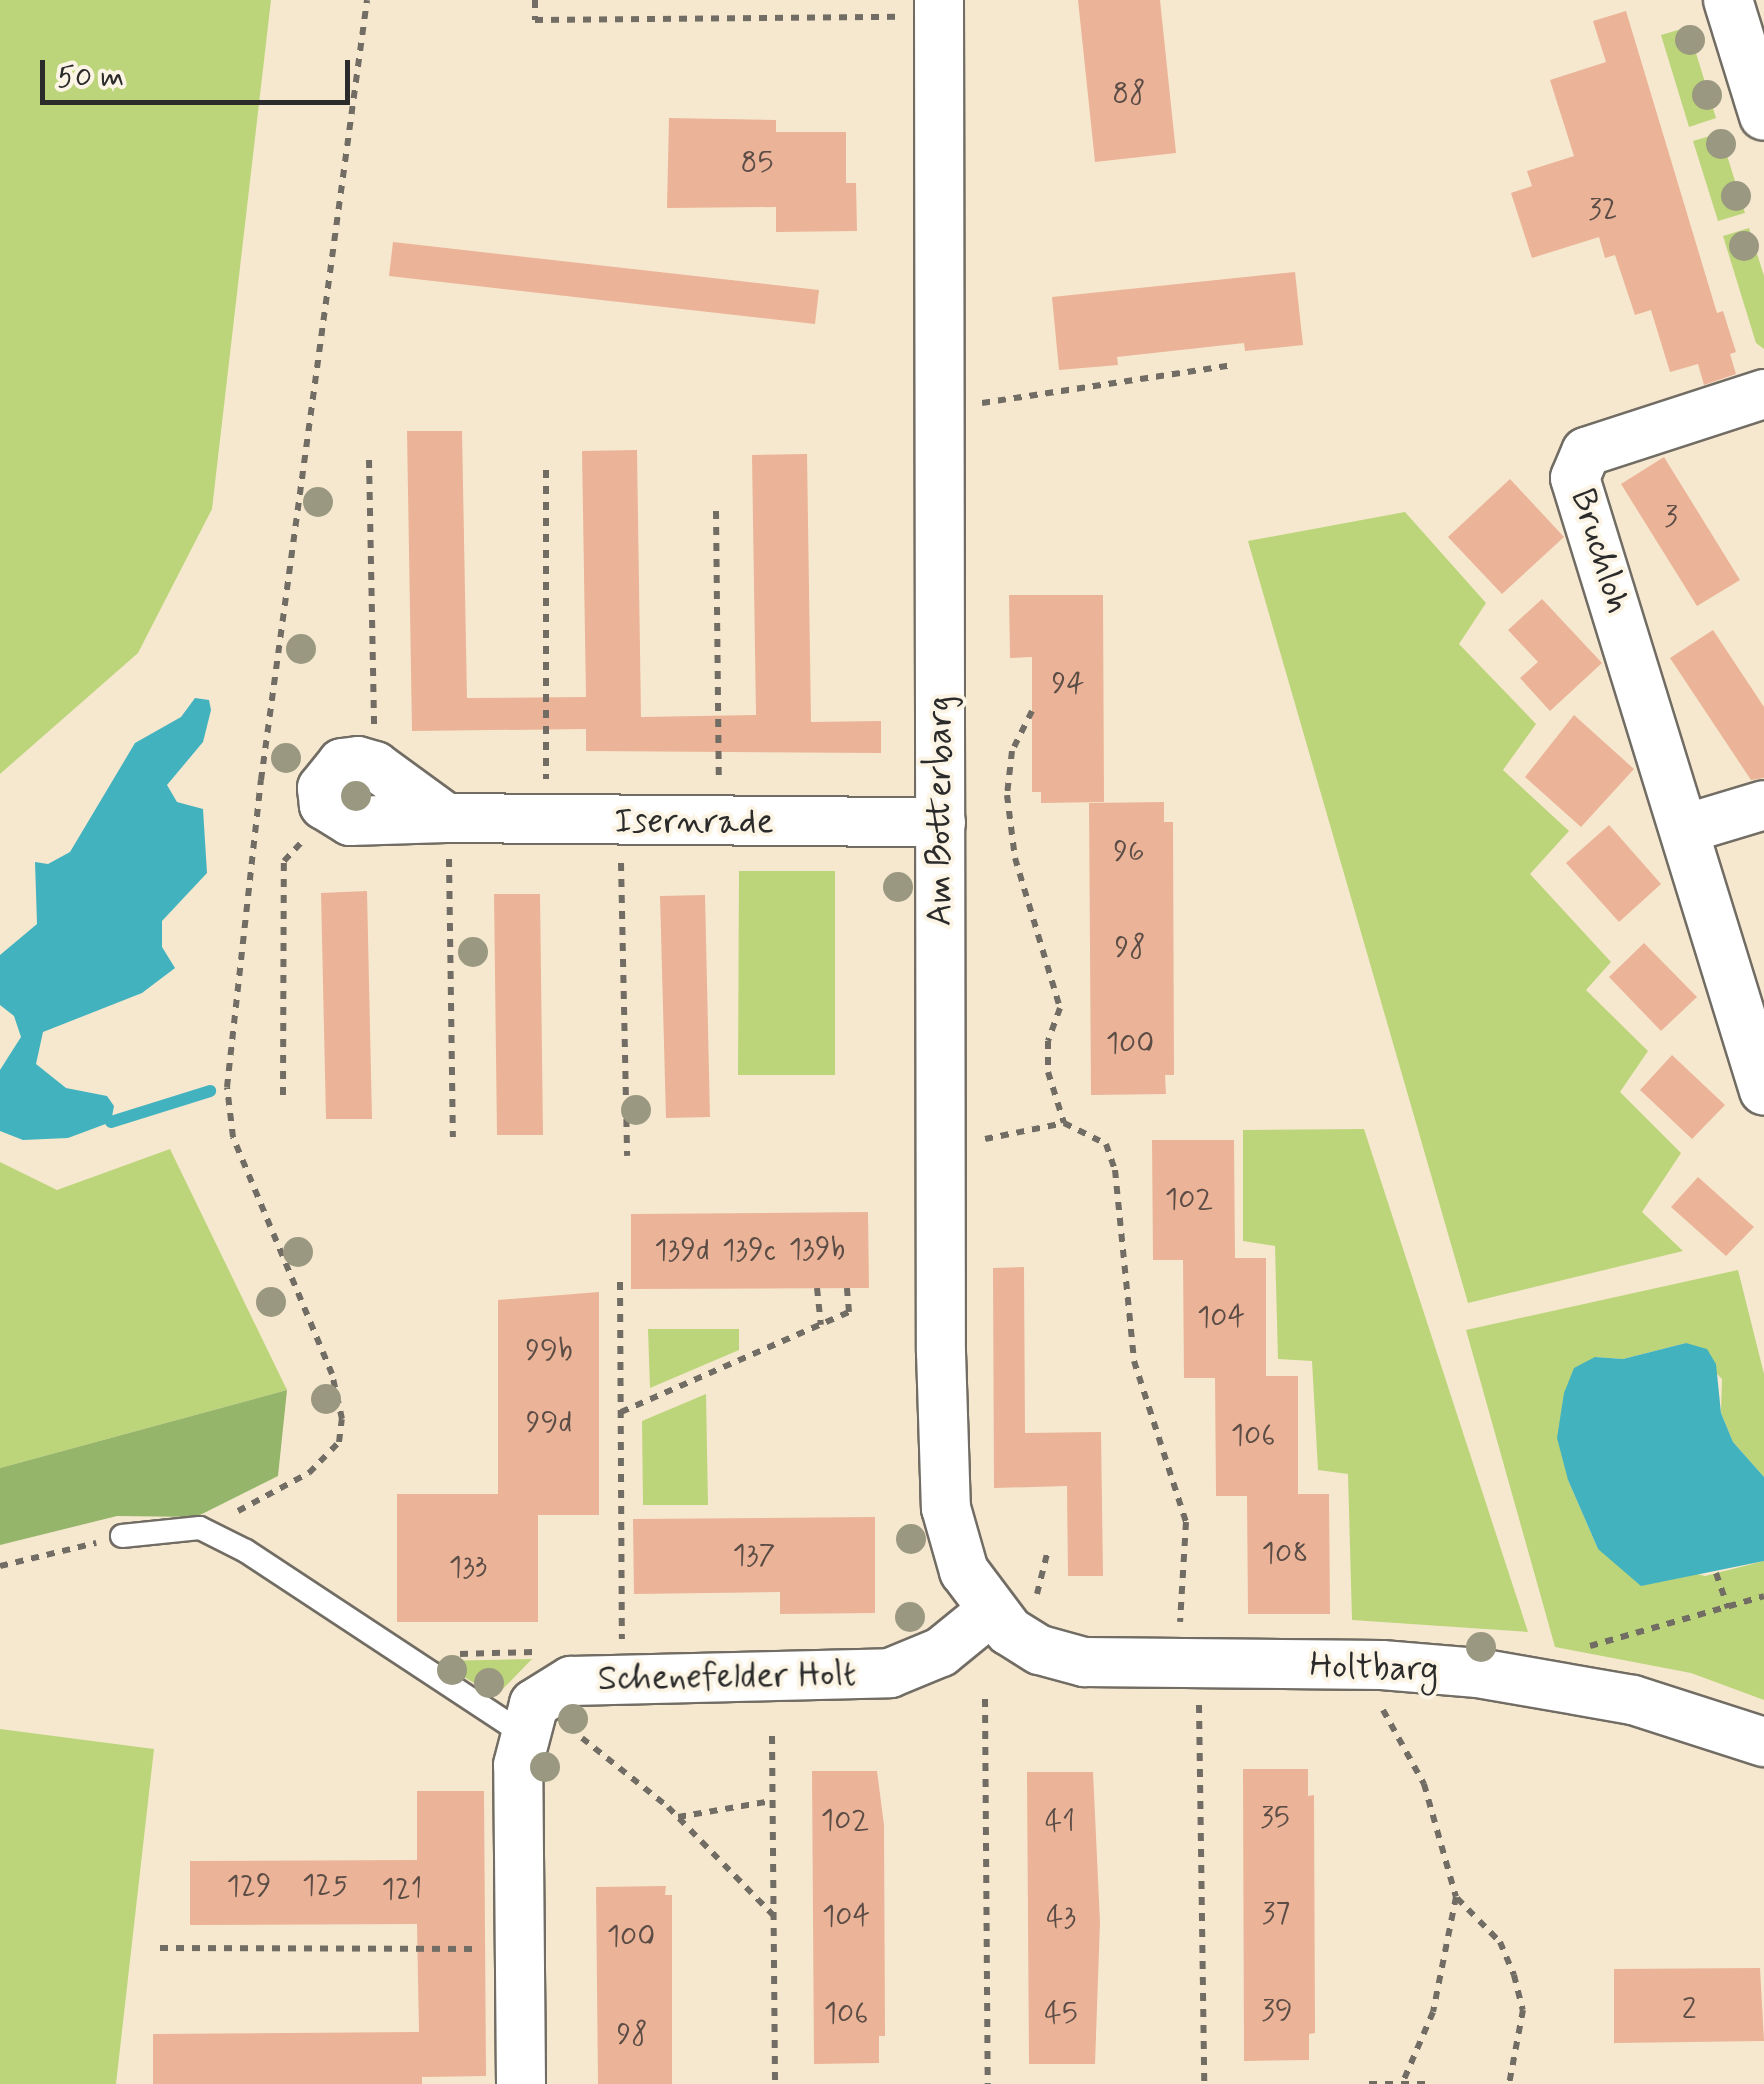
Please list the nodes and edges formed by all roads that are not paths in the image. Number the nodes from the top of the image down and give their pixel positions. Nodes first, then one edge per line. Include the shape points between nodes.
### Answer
1 (1728, 0) edge
2 (940, 8) edge
3 (1764, 116) edge
4 (1764, 394) edge
5 (1764, 804) edge
6 (941, 822) junction
7 (1688, 828) junction
8 (448, 835) road end
9 (1764, 1091) edge
10 (122, 1536) road end
11 (990, 1612) junction
12 (522, 1733) junction
13 (1764, 1742) edge
14 (521, 2084) edge

1 - 3 street
2 - 6 street, Am Botterbarg
4 - 7 street, Bruchloh via 1586,452 1575,478
5 - 7 street
6 - 8 street, Isernrade
6 - 11 street, Am Botterbarg via 946,1508 957,1556
7 - 9 street, Bruchloh
10 - 12 lane via 200,1528
11 - 12 street, Schenefelder Holt via 941,1652 890,1674 571,1681 534,1704
11 - 13 street, Holtbarg via 1025,1642 1055,1655 1188,1680 1478,1673 1633,1700
12 - 14 street

